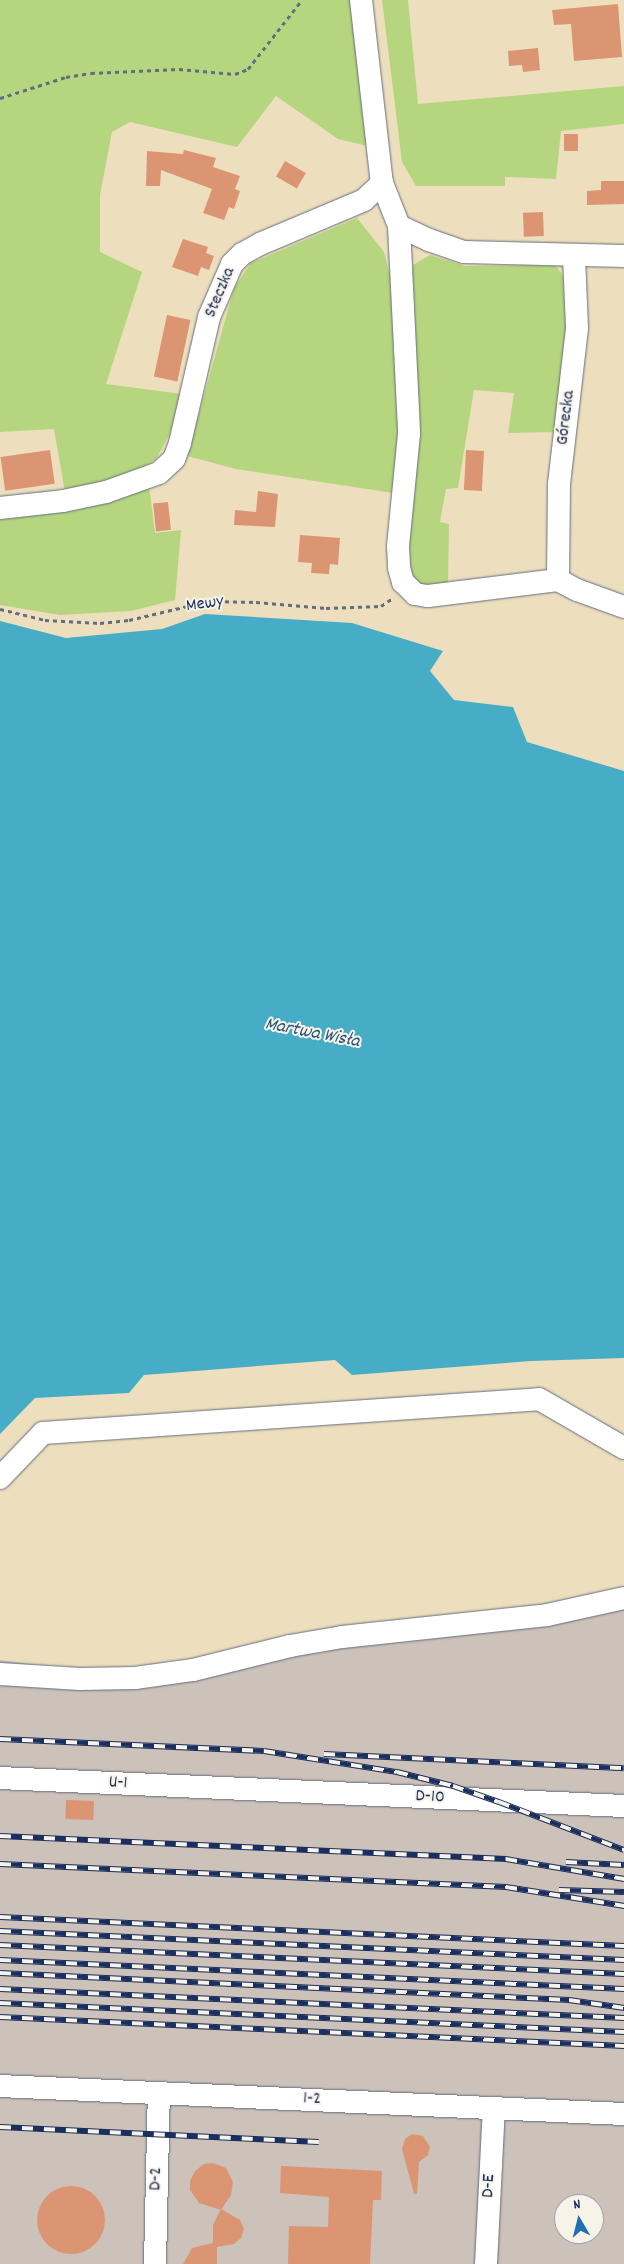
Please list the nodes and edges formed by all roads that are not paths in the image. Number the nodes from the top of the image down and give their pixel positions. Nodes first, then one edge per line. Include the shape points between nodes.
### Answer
1 (361, 0) edge
2 (382, 182) junction
3 (399, 226) junction
4 (574, 256) junction
5 (624, 256) edge
6 (0, 508) edge
7 (558, 580) junction
8 (624, 607) edge
9 (624, 1448) edge
10 (0, 1478) edge
11 (624, 1598) edge
12 (0, 1674) edge
13 (0, 1778) edge
14 (237, 1789) joint
15 (624, 1806) edge
16 (0, 2086) edge
17 (159, 2093) junction
18 (494, 2108) junction
19 (624, 2114) edge
20 (155, 2264) edge
21 (486, 2264) edge

1 - 2 street
2 - 3 street
2 - 6 street, Steczka via 364,200 260,244 232,264 209,317 185,430 174,459 159,473 106,492
3 - 4 street via 464,252
3 - 7 street via 409,434 398,560 400,574 415,594 440,596
4 - 5 street
4 - 7 street, Górecka via 577,328 559,484
7 - 8 street
9 - 10 street via 539,1399 43,1433
11 - 12 street via 547,1616 342,1637 193,1670 135,1678 80,1679
13 - 14 street, U-1
14 - 15 street, D-10
16 - 17 street, 1-2
17 - 18 street, 1-2
17 - 20 street, D-2
18 - 19 street, 1-2
18 - 21 street, D-E

